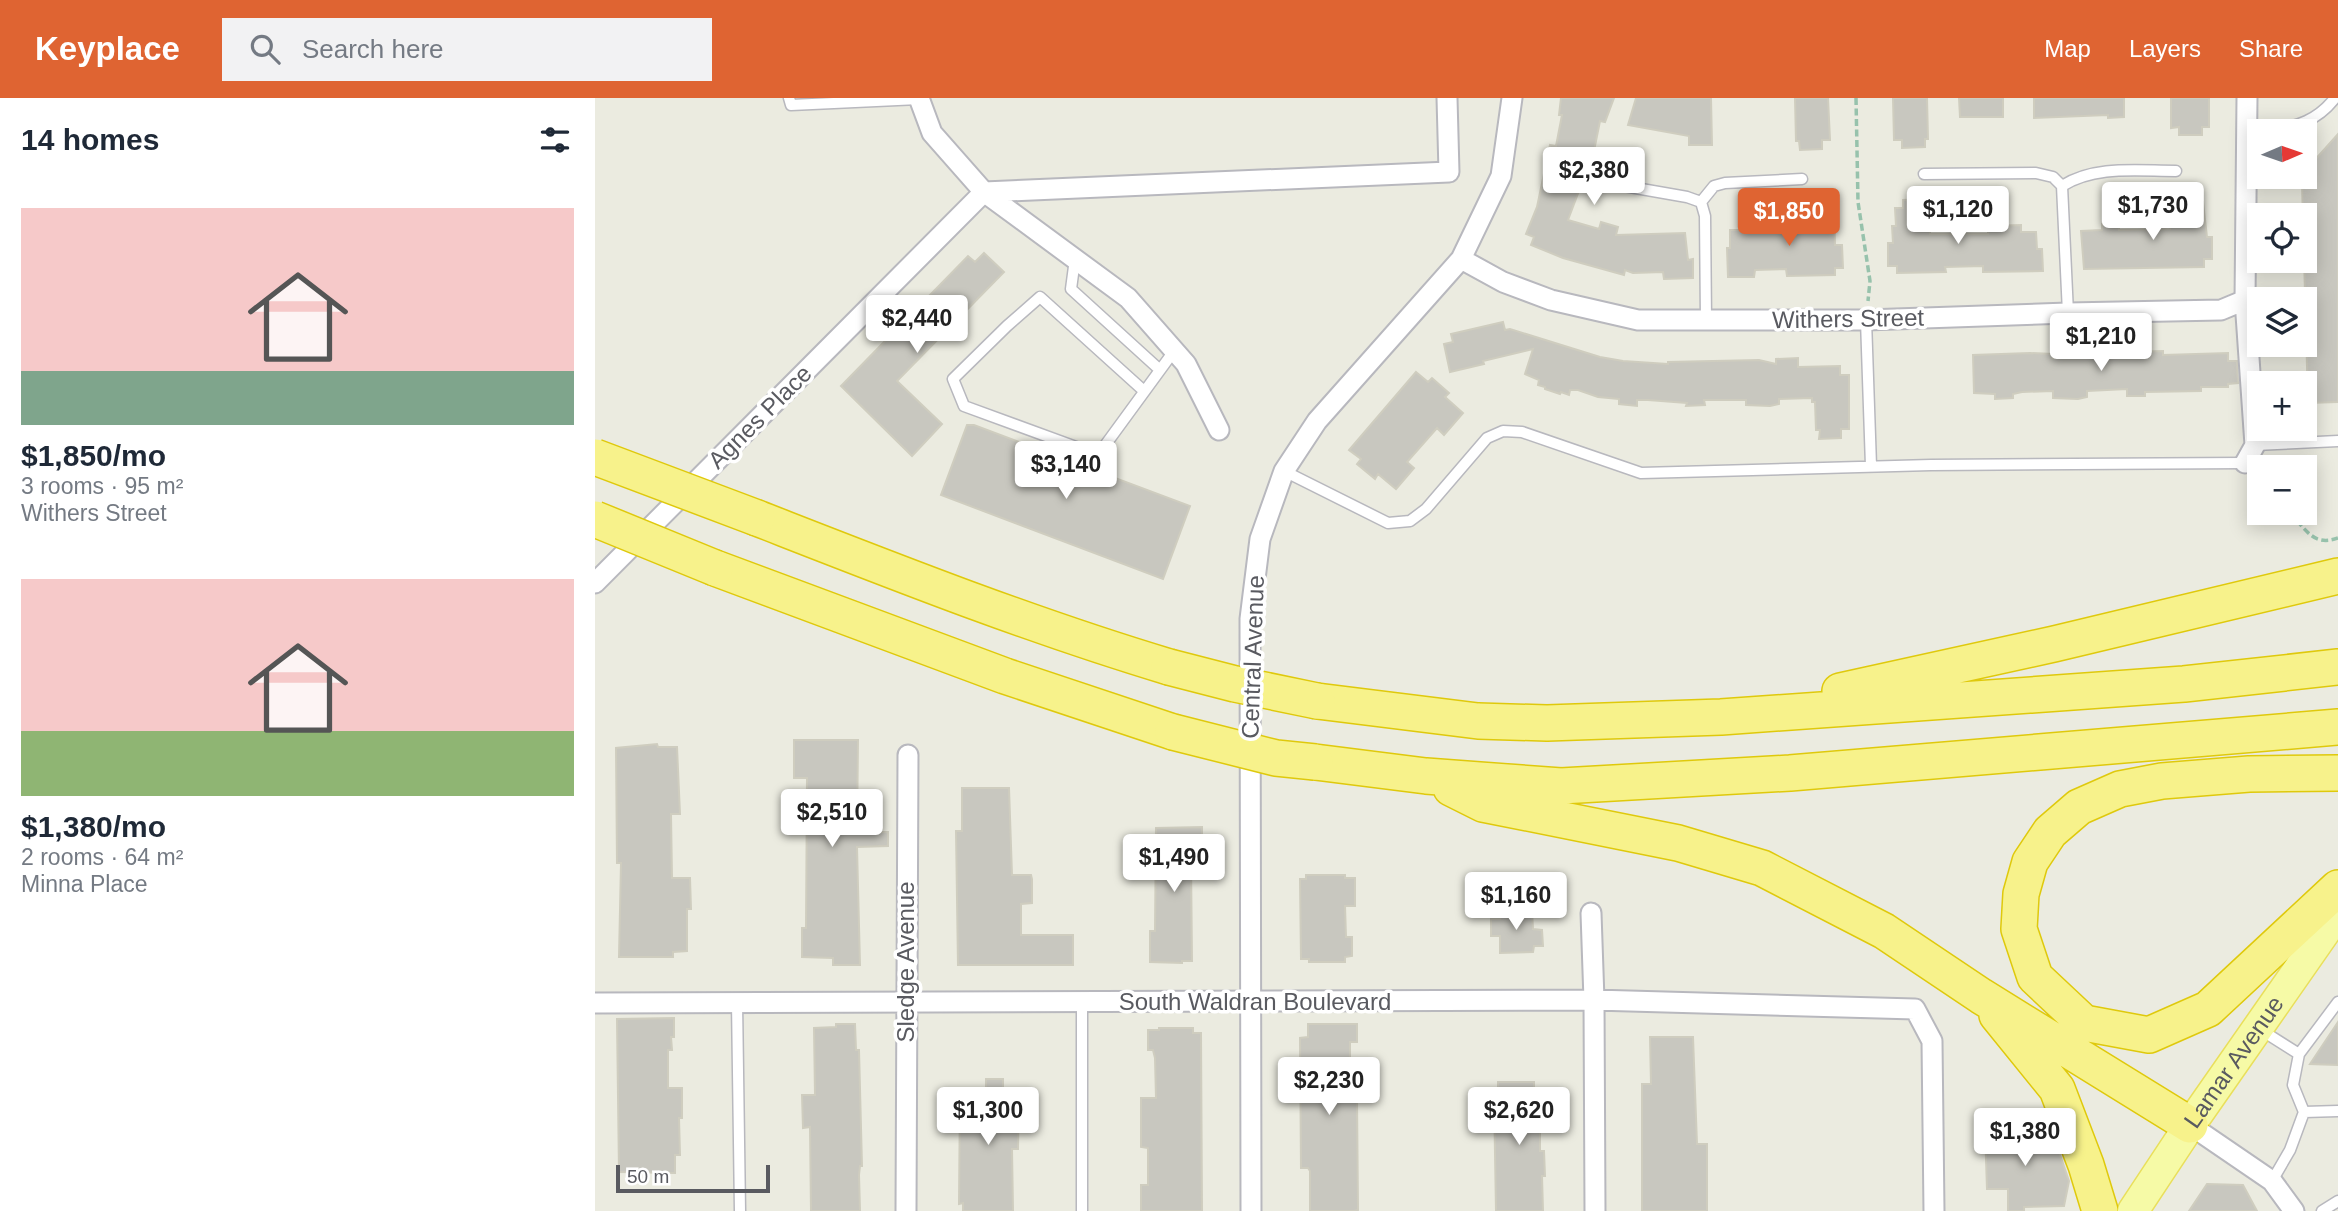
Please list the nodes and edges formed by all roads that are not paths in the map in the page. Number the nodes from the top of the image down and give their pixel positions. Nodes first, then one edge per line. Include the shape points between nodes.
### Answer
1 (789, 98) edge
2 (1447, 98) edge
3 (1512, 98) edge
4 (2246, 98) edge
5 (2335, 98) edge
6 (919, 99) edge
7 (2250, 119) edge
8 (2312, 119) edge
9 (2176, 171) dead end
10 (1924, 174) dead end
11 (1802, 179) dead end
12 (1607, 183) dead end
13 (2062, 186) junction
14 (2250, 189) edge
15 (984, 192) junction
16 (1701, 202) junction
17 (1075, 259) junction
18 (1461, 259) junction
19 (2245, 300) junction
20 (2068, 313) junction
21 (1706, 320) junction
22 (1866, 320) junction
23 (1174, 351) junction
24 (1160, 370) junction
25 (1144, 391) junction
26 (1219, 430) dead end
27 (2338, 442) edge
28 (2255, 445) junction
29 (595, 457) edge
30 (2245, 463) joint
31 (1871, 466) junction
32 (1284, 471) junction
33 (595, 519) edge
34 (2338, 576) edge
35 (595, 583) edge
36 (2338, 667) edge
37 (1721, 717) junction
38 (2338, 727) edge
39 (908, 755) dead end
40 (2338, 773) edge
41 (1426, 776) junction
42 (2337, 909) edge
43 (1591, 913) dead end
44 (1981, 996) junction
45 (1594, 1000) junction
46 (737, 1002) junction
47 (906, 1002) junction
48 (1082, 1002) junction
49 (2338, 1002) edge
50 (595, 1003) edge
51 (1251, 1003) junction
52 (2258, 1028) junction
53 (2299, 1054) junction
54 (2338, 1111) edge
55 (2304, 1112) junction
56 (2190, 1125) junction
57 (2272, 1181) junction
58 (2338, 1202) edge
59 (740, 1211) edge
60 (906, 1211) edge
61 (1082, 1211) edge
62 (1251, 1211) edge
63 (1595, 1211) edge
64 (1934, 1211) edge
65 (2100, 1211) edge
66 (2133, 1211) edge
67 (2294, 1211) edge
68 (2322, 1211) edge

1 - 6 lane via 791,105
2 - 15 street via 1449,172
3 - 18 street, Central Avenue via 1501,176
4 - 7 street
5 - 8 lane
6 - 15 street via 932,133
9 - 13 lane via 2098,172
10 - 13 lane via 2036,173 2053,177
11 - 16 lane via 1725,183 1714,186
12 - 16 lane
13 - 20 lane
14 - 19 street
15 - 17 street
15 - 35 street, Agnes Place
16 - 21 lane
17 - 23 street via 1128,298
17 - 24 lane via 1071,289
18 - 21 street, Withers Street via 1503,282 1564,303 1638,320
18 - 32 street, Central Avenue via 1317,421
19 - 20 street, Withers Street via 2221,310
19 - 28 street
20 - 22 street, Withers Street
21 - 22 street, Withers Street
22 - 31 lane
23 - 24 lane
23 - 26 street via 1186,364
24 - 25 lane
25 - 25 lane via 1040,297 953,379 964,406 1098,455
27 - 28 lane
28 - 30 street
29 - 37 highway, bridge via 1108,649 1235,684 1317,701 1478,721
30 - 31 lane
31 - 32 lane via 1641,473 1522,432 1503,431 1487,438 1426,509 1410,521 1388,523
32 - 51 street, Central Avenue via 1260,539 1250,618
33 - 41 highway, bridge via 1005,676 1173,732 1276,758
34 - 37 highway via 2054,645
36 - 37 highway via 2184,684
38 - 41 highway via 1790,774 1561,786
39 - 47 street, Sledge Avenue
40 - 42 highway via 2162,781 2120,789 2079,807 2050,832 2031,862 2021,894 2019,929 2035,977 2084,1023 2149,1035 2208,1009
41 - 44 highway via 1483,804 1678,843 1762,869 1884,931
42 - 52 main road, Lamar Avenue
43 - 45 street
44 - 56 highway
44 - 65 highway via 2057,1089
45 - 51 street, South Waldran Boulevard
45 - 63 street
45 - 64 street, South Waldran Boulevard via 1915,1009 1932,1041
46 - 47 street, South Waldran Boulevard
46 - 50 street, South Waldran Boulevard
46 - 59 lane
47 - 48 street, South Waldran Boulevard
47 - 60 street, Sledge Avenue
48 - 51 street, South Waldran Boulevard
48 - 61 lane
49 - 53 lane
51 - 62 street, Central Avenue
52 - 53 lane
52 - 56 main road, Lamar Avenue
53 - 55 lane via 2293,1084
54 - 55 lane
55 - 57 lane
56 - 57 street
56 - 66 main road, Lamar Avenue
57 - 67 street
58 - 68 lane

